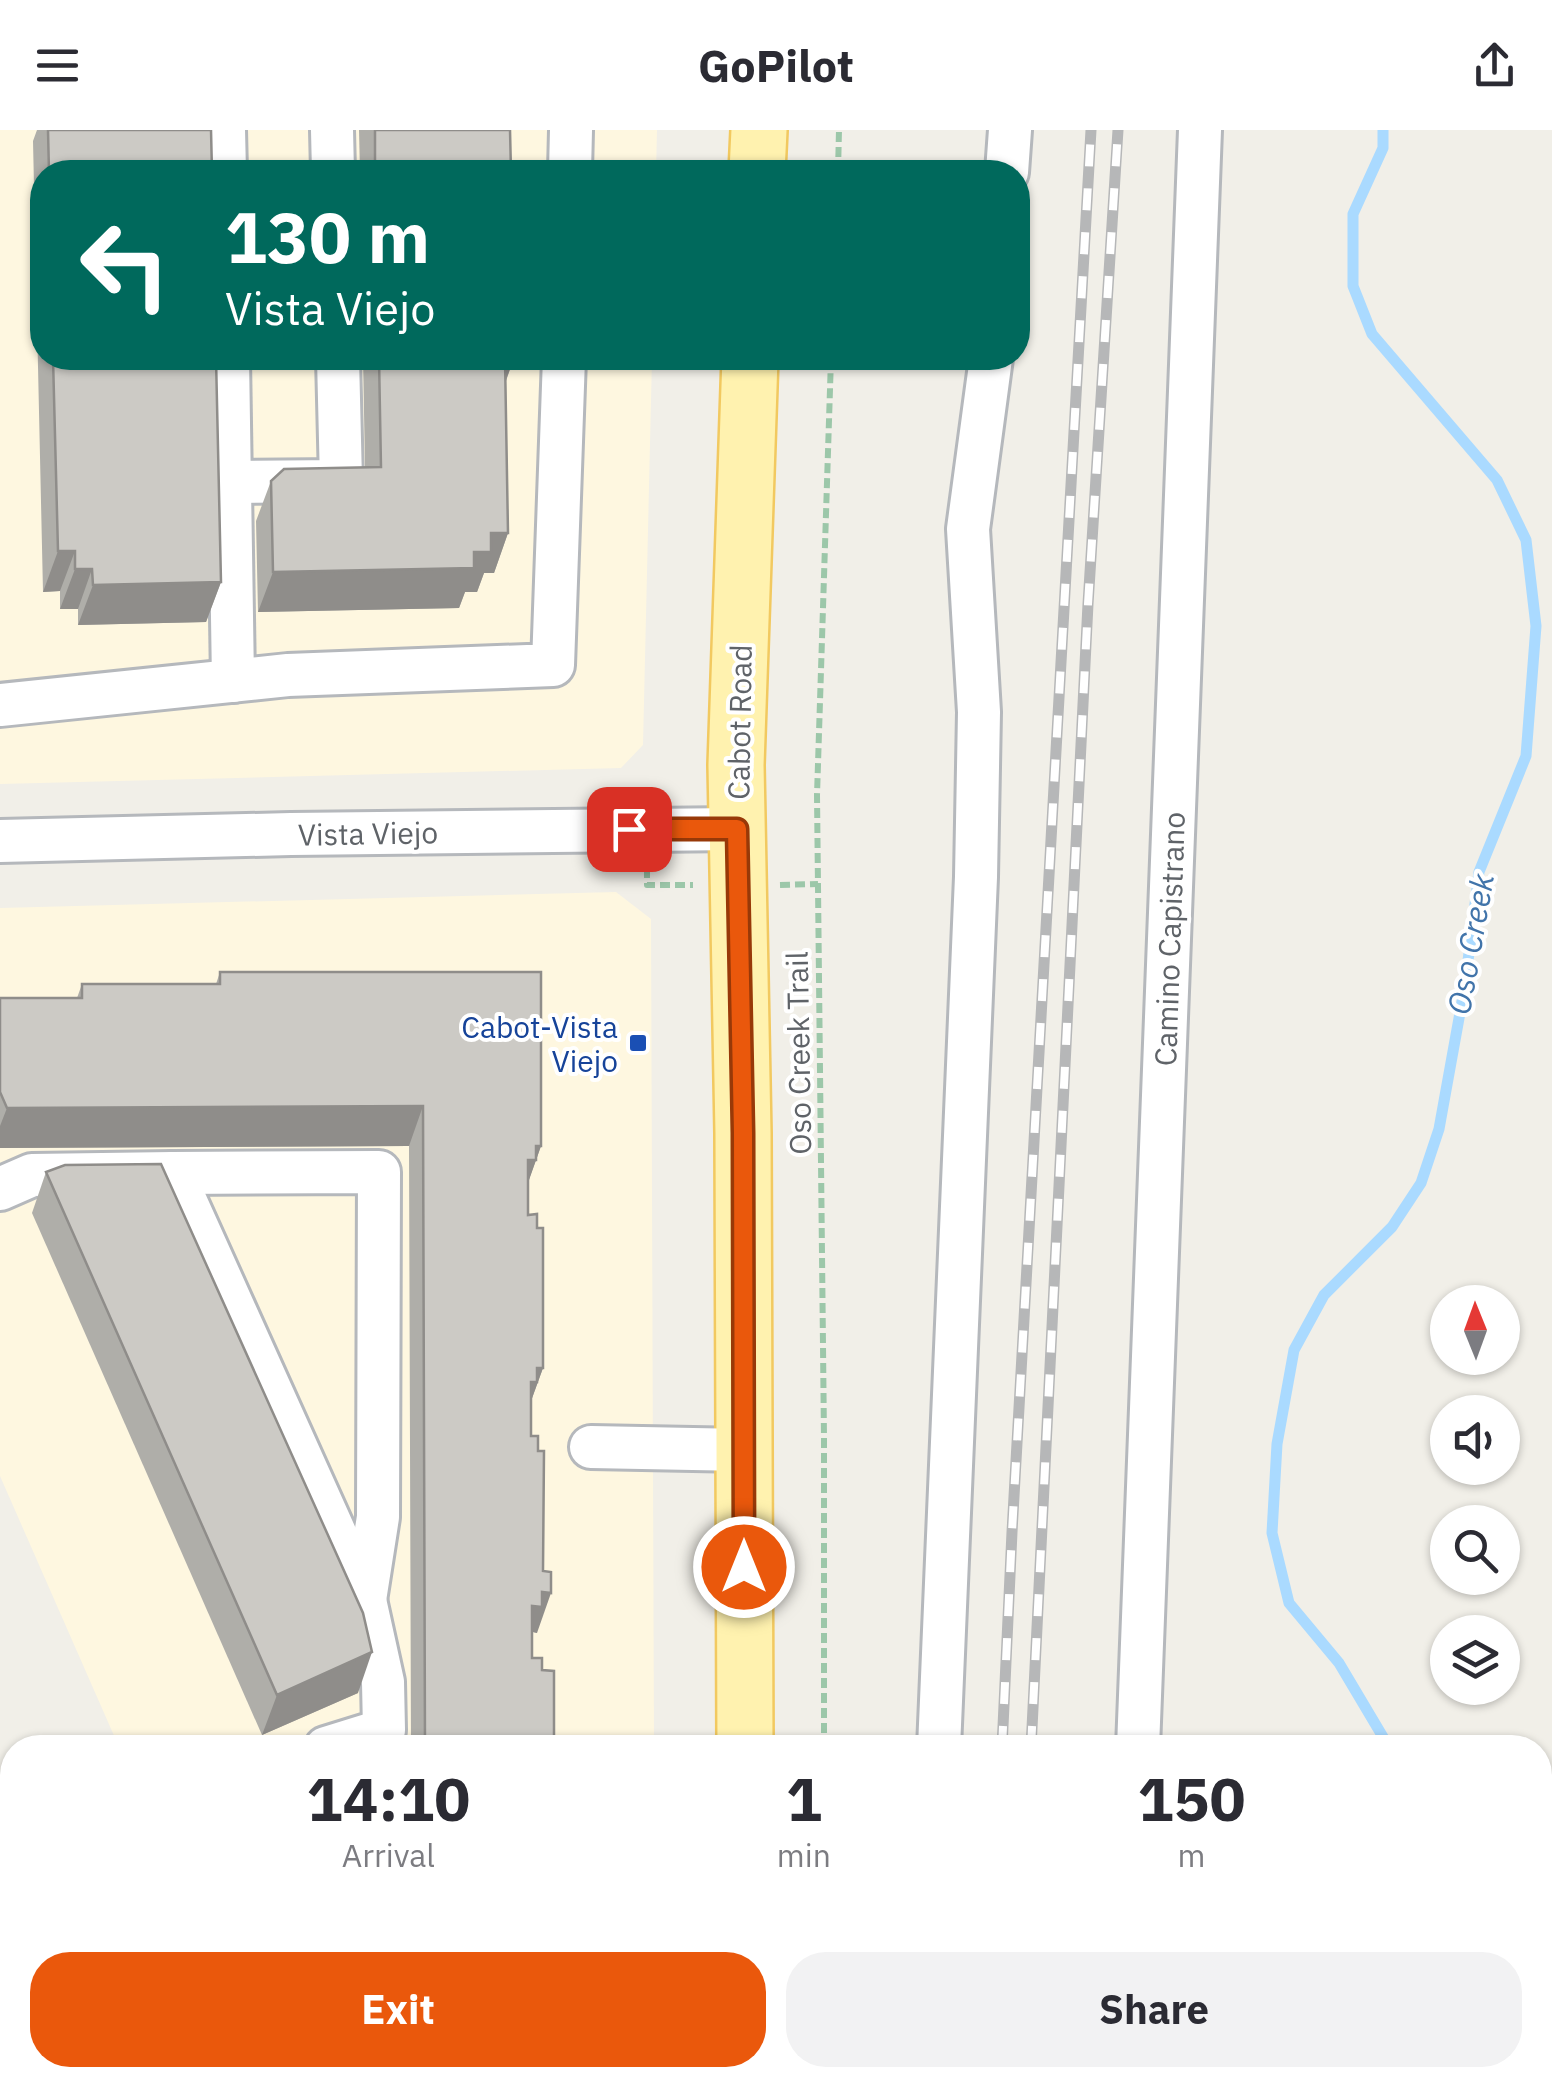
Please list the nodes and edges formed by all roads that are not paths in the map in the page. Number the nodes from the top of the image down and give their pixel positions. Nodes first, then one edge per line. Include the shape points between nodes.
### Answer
1 (224, 130) edge
2 (332, 130) edge
3 (572, 130) edge
4 (758, 130) edge
5 (1010, 130) edge
6 (1200, 130) edge
7 (225, 160) edge
8 (333, 160) edge
9 (571, 160) edge
10 (757, 160) edge
11 (1008, 160) edge
12 (228, 370) edge
13 (338, 370) edge
14 (564, 370) edge
15 (750, 370) edge
16 (988, 370) edge
17 (230, 482) junction
18 (234, 681) junction
19 (0, 705) edge
20 (737, 829) junction
21 (0, 842) edge
22 (173, 1174) junction
23 (0, 1189) edge
24 (591, 1447) dead end
25 (744, 1450) junction
26 (365, 1600) junction
27 (368, 1735) edge
28 (745, 1735) edge
29 (940, 1735) edge
30 (1138, 1735) edge

1 - 7 street
2 - 8 street
3 - 9 street
4 - 10 main road
5 - 11 street
6 - 30 street, Camino Capistrano
12 - 17 street
13 - 17 street via 341,481
14 - 18 street via 553,666
15 - 20 main road, Cabot Road
16 - 29 street via 968,529 979,712 976,876
17 - 18 street
18 - 19 street
20 - 21 street, Vista Viejo
20 - 25 main road, Cabot Road
22 - 23 street via 32,1175
22 - 26 street
22 - 26 street via 380,1172 378,1517
24 - 25 street
25 - 28 main road, Cabot Road
26 - 27 street via 383,1682 384,1730

